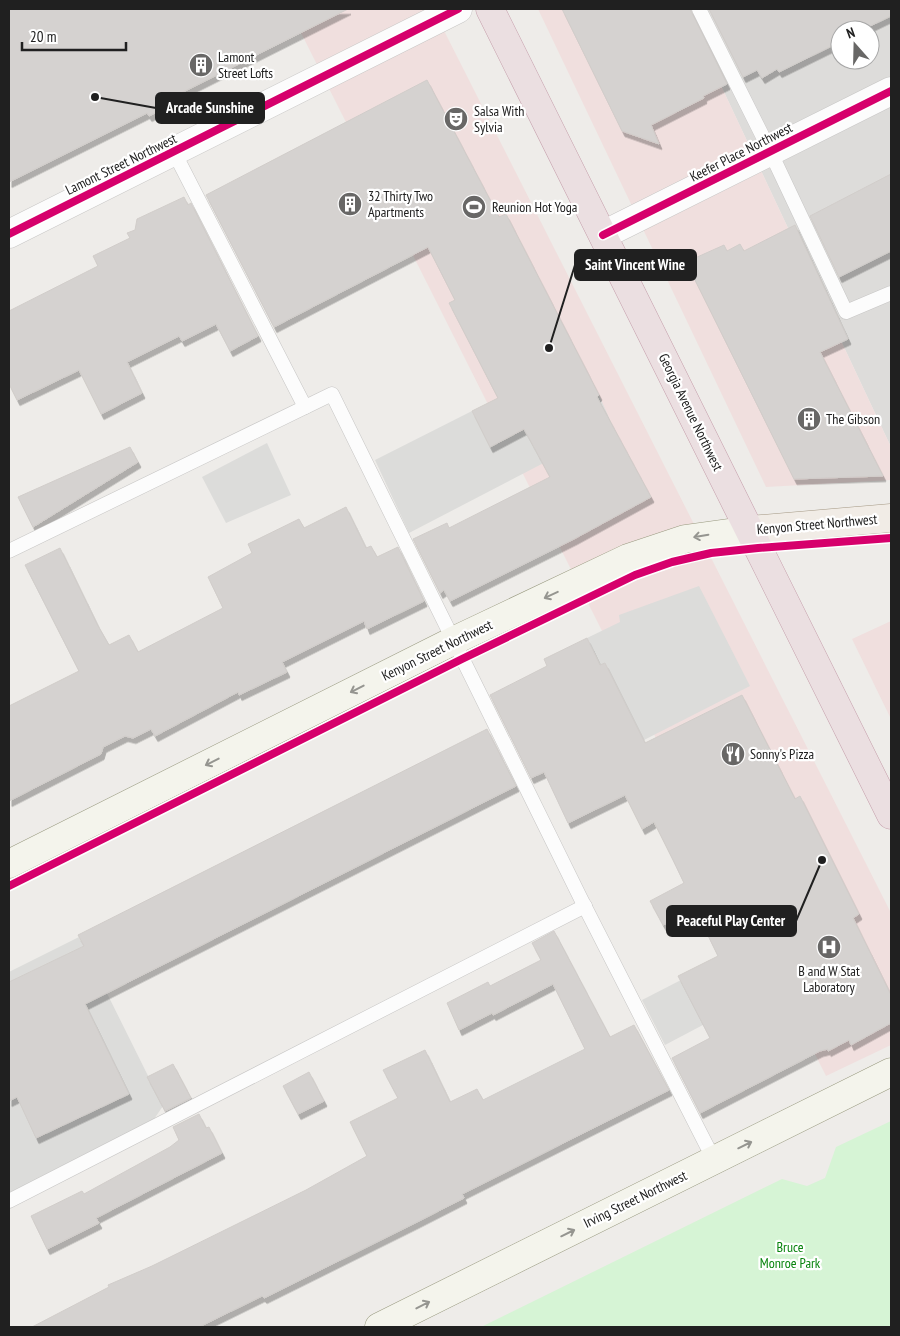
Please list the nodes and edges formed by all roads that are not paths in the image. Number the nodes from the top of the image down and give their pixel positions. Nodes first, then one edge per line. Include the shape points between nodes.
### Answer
1 (458, 9) edge
2 (490, 9) edge
3 (699, 9) edge
4 (891, 91) edge
5 (770, 151) junction
6 (174, 152) junction
7 (9, 234) edge
8 (602, 235) junction
9 (891, 293) edge
10 (305, 407) junction
11 (891, 518) edge
12 (750, 530) junction
13 (9, 552) edge
14 (453, 641) junction
15 (891, 815) edge
16 (9, 864) edge
17 (585, 906) junction
18 (891, 1072) edge
19 (714, 1160) junction
20 (9, 1201) edge
21 (379, 1327) edge

1 - 6 street, Lamont Street Northwest
2 - 8 highway, Georgia Avenue Northwest
3 - 5 lane
4 - 5 street, Keefer Place Northwest
5 - 8 street, Keefer Place Northwest
5 - 9 lane via 846,312
6 - 7 street, Lamont Street Northwest
6 - 10 lane
8 - 12 highway, Georgia Avenue Northwest
10 - 13 lane
10 - 14 lane via 332,394
11 - 12 main road, Kenyon Street Northwest
12 -> 14 main road, Kenyon Street Northwest via 685,539 647,550
12 - 15 highway, Georgia Avenue Northwest
14 -> 16 main road, Kenyon Street Northwest
14 - 17 lane
17 - 19 lane
17 - 20 lane
19 -> 18 main road, Irving Street Northwest
21 -> 19 main road, Irving Street Northwest

